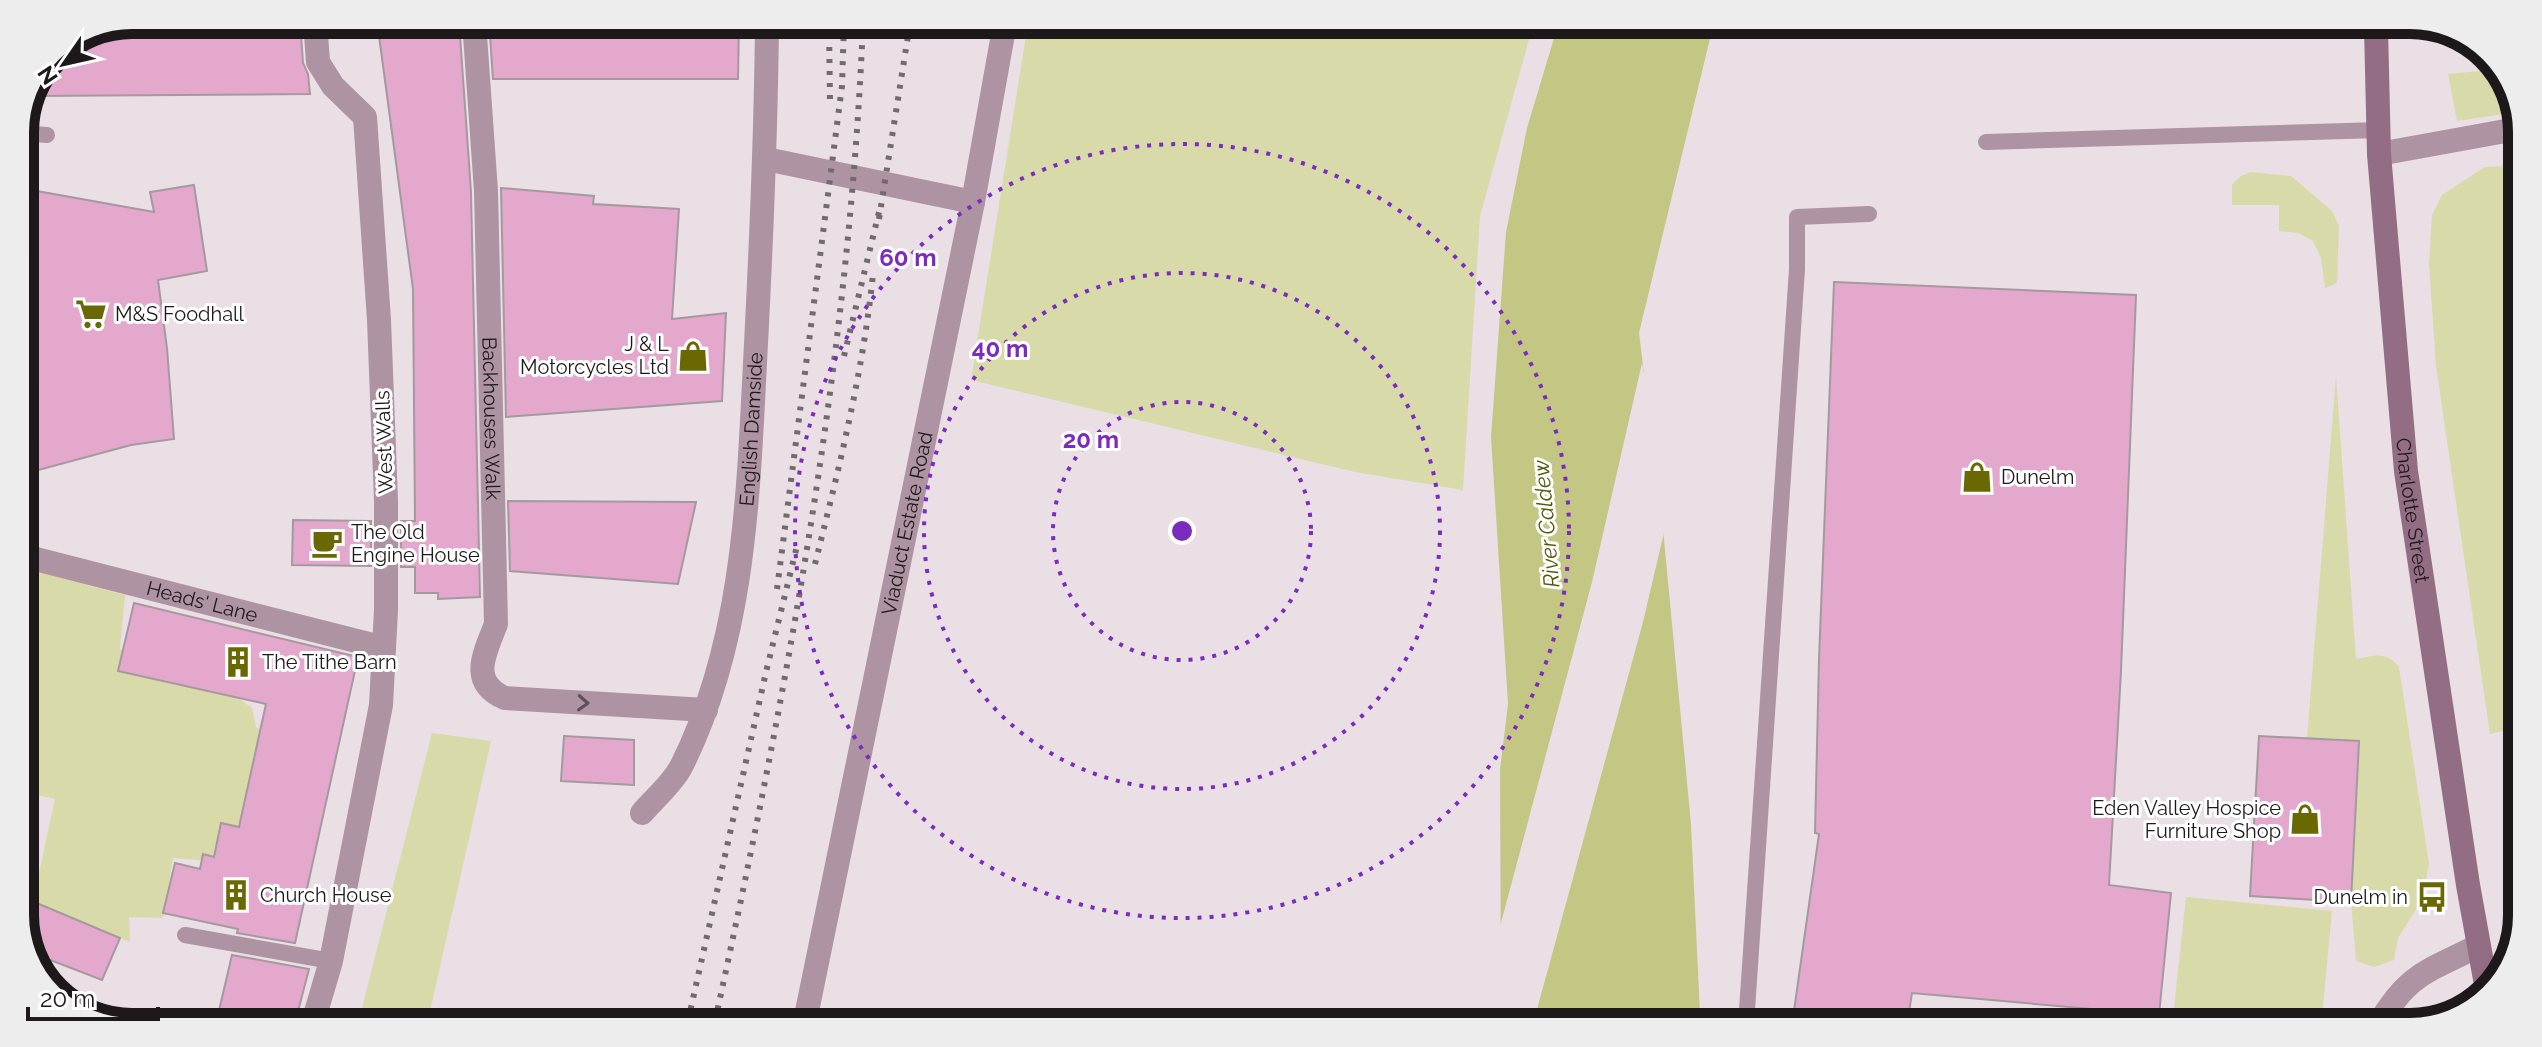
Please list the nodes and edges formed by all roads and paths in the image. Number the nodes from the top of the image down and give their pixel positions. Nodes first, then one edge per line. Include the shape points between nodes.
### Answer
1 (316, 34) edge
2 (475, 34) edge
3 (767, 34) edge
4 (1003, 34) edge
5 (2376, 34) edge
6 (2508, 129) edge
7 (34, 134) edge
8 (47, 135) dead end
9 (1986, 142) dead end
10 (2379, 142) junction
11 (766, 159) junction
12 (973, 202) junction
13 (1869, 214) dead end
14 (34, 559) edge
15 (384, 648) junction
16 (706, 710) junction
17 (642, 813) dead end
18 (185, 935) dead end
19 (2478, 946) junction
20 (331, 961) junction
21 (2485, 979) edge
22 (316, 1013) edge
23 (807, 1013) edge
24 (1747, 1013) edge
25 (2385, 1013) edge

1 - 15 street, West Walls via 318,62 333,86 365,117 386,501
2 -> 16 street, Backhouses Walk via 486,191 496,624 483,658 486,685 505,698
3 - 11 street, English Damside
4 - 12 street, Viaduct Estate Road
5 - 10 street, Charlotte Street
6 - 10 street
7 - 8 lane
9 - 10 lane
10 - 19 street, Charlotte Street via 2406,471
11 - 12 street
11 - 16 street, English Damside via 747,519 727,638
12 - 23 street, Viaduct Estate Road
13 - 24 lane via 1797,217
14 - 15 street, Heads' Lane
15 - 20 street, West Walls via 381,705
16 - 17 street, English Damside via 679,770
18 - 20 lane
19 - 21 street, Charlotte Street
19 - 25 street via 2413,978
20 - 22 street, West Walls

